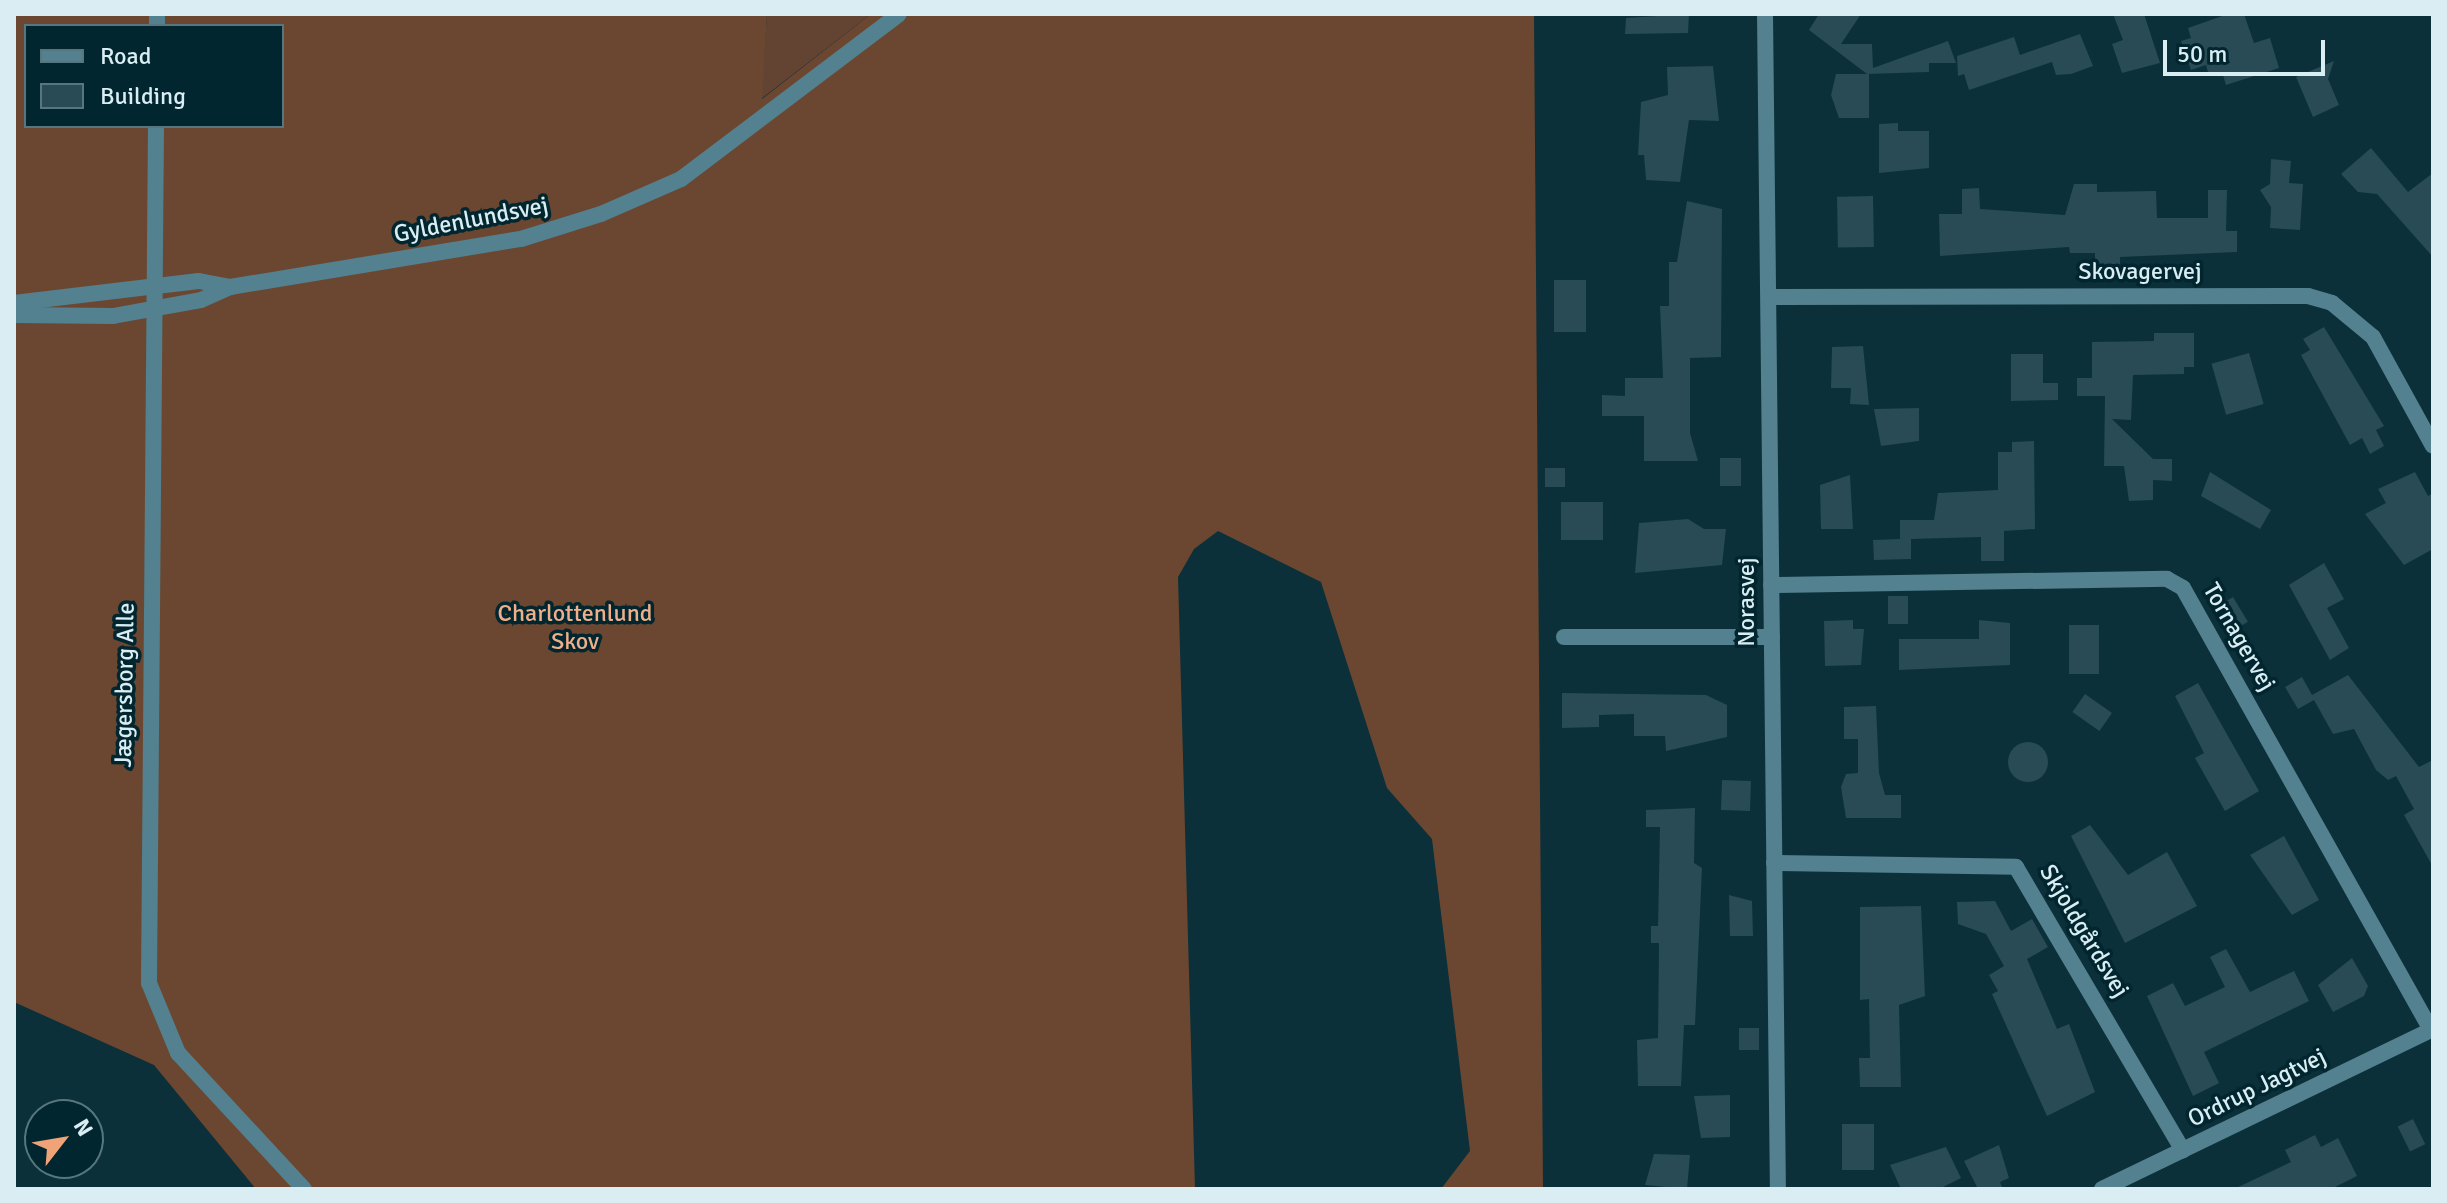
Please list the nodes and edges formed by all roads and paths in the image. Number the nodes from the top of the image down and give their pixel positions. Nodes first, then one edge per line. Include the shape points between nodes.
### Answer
1 (899, 14) edge
2 (1765, 14) edge
3 (156, 128) edge
4 (154, 285) junction
5 (230, 287) junction
6 (1769, 297) junction
7 (14, 303) edge
8 (153, 309) junction
9 (14, 315) edge
10 (2433, 446) edge
11 (1771, 585) junction
12 (1564, 637) dead end
13 (1772, 637) junction
14 (1774, 863) junction
15 (2432, 1030) edge
16 (2183, 1150) junction
17 (304, 1189) edge
18 (1778, 1189) edge
19 (2102, 1189) edge

1 - 5 street, Gyldenlundsvej via 681,179 601,214 521,239
2 - 6 street, Norasvej
3 - 4 street, Jægersborg Alle
4 - 5 street, Gyldenlundsvej via 199,281
4 - 7 street, Gyldenlundsvej
4 - 8 street, Jægersborg Alle
5 - 8 street, Gyldenlundsvej
6 - 10 street, Skovagervej via 2308,296 2332,303 2373,337
6 - 11 street, Norasvej
8 - 9 street, Gyldenlundsvej via 89,318
8 - 17 street, Jægersborg Alle via 149,983 178,1053
11 - 13 street, Norasvej
11 - 15 street, Tornagervej via 2167,579 2183,588
12 - 13 street
13 - 14 street, Norasvej
14 - 16 street, Skjoldgårdsvej via 2016,867
14 - 18 street, Norasvej
15 - 16 street, Ordrup Jagtvej
16 - 19 street, Ordrup Jagtvej

